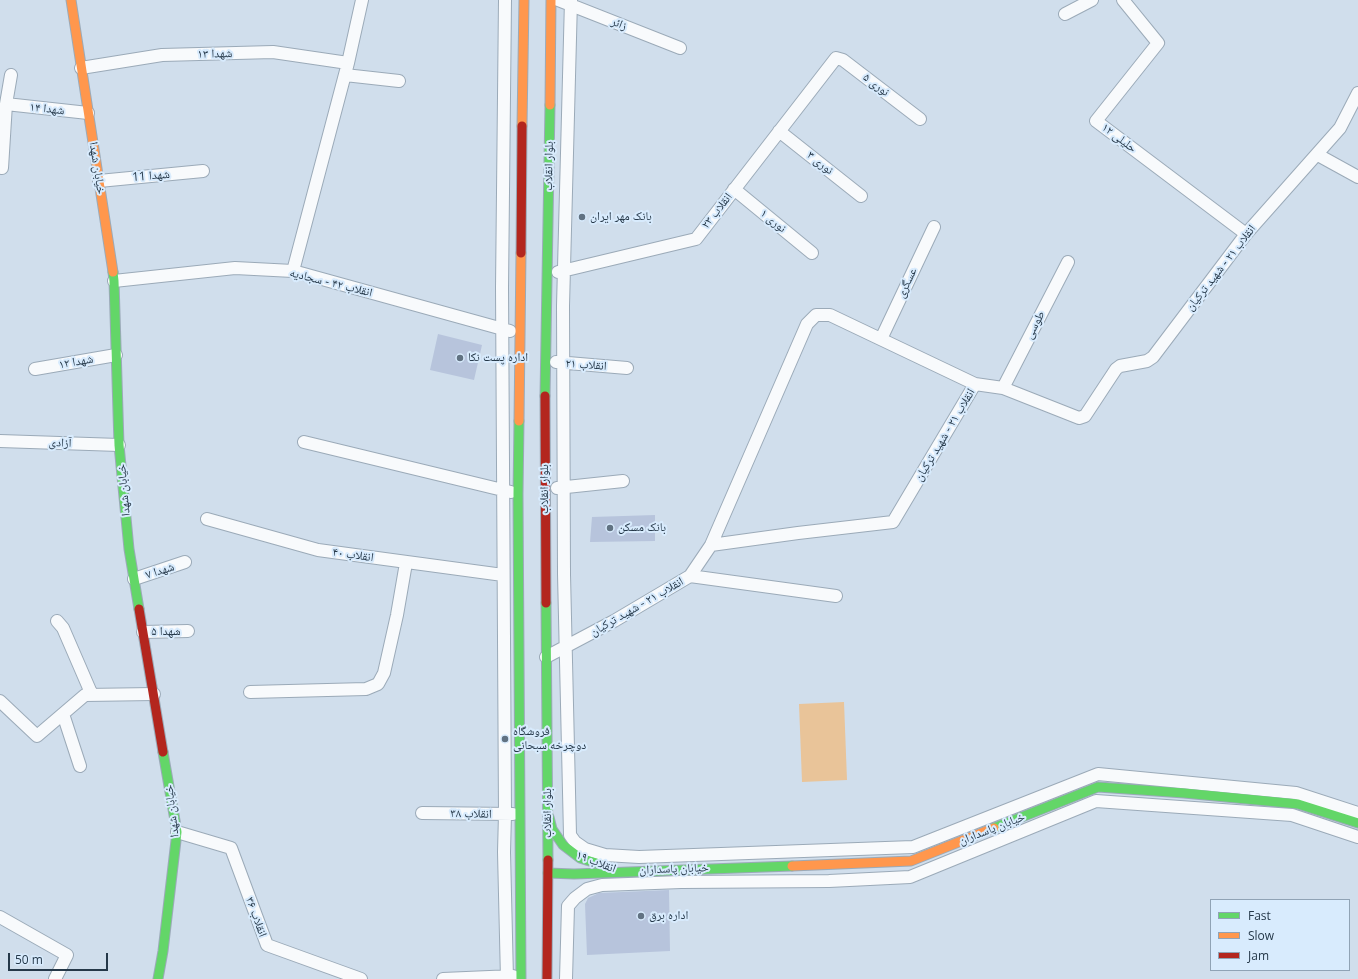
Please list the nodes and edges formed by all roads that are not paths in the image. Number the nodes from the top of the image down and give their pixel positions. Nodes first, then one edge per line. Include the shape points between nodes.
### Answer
1 (71, 0) edge
2 (362, 0) edge
3 (505, 0) edge
4 (524, 0) edge
5 (551, 0) edge
6 (558, 0) edge
7 (1092, 0) edge
8 (1124, 0) edge
9 (571, 3) edge
10 (1065, 14) dead end
11 (680, 48) dead end
12 (832, 64) joint
13 (81, 68) junction
14 (347, 69) junction
15 (11, 75) dead end
16 (399, 81) dead end
17 (550, 82) junction
18 (523, 85) junction
19 (1358, 93) edge
20 (6, 104) junction
21 (88, 113) junction
22 (920, 119) dead end
23 (779, 131) junction
24 (1318, 155) junction
25 (2, 168) dead end
26 (203, 171) dead end
27 (1358, 177) edge
28 (99, 181) junction
29 (734, 189) junction
30 (861, 196) dead end
31 (934, 227) dead end
32 (1246, 234) junction
33 (812, 253) dead end
34 (1068, 262) dead end
35 (564, 270) junction
36 (293, 271) junction
37 (547, 274) junction
38 (114, 281) junction
39 (502, 329) junction
40 (519, 334) junction
41 (881, 339) junction
42 (116, 355) junction
43 (545, 362) junction
44 (563, 363) junction
45 (627, 368) dead end
46 (35, 370) dead end
47 (975, 384) junction
48 (1002, 388) junction
49 (0, 441) edge
50 (304, 442) dead end
51 (119, 445) junction
52 (623, 481) dead end
53 (563, 487) junction
54 (545, 489) junction
55 (503, 490) junction
56 (518, 494) junction
57 (207, 519) dead end
58 (711, 545) junction
59 (185, 562) dead end
60 (406, 563) junction
61 (504, 575) junction
62 (690, 576) junction
63 (134, 579) junction
64 (836, 596) dead end
65 (57, 621) dead end
66 (143, 632) junction
67 (188, 632) dead end
68 (566, 647) junction
69 (546, 657) junction
70 (250, 692) dead end
71 (154, 694) junction
72 (92, 695) junction
73 (0, 702) edge
74 (63, 714) junction
75 (80, 766) dead end
76 (422, 813) dead end
77 (548, 813) junction
78 (1358, 813) edge
79 (505, 814) junction
80 (520, 814) junction
81 (1358, 823) edge
82 (177, 832) junction
83 (1358, 837) edge
84 (620, 871) junction
85 (545, 873) junction
86 (0, 917) edge
87 (506, 978) edge
88 (520, 978) edge
89 (55, 979) edge
90 (158, 979) edge
91 (361, 979) edge
92 (443, 979) edge
93 (547, 979) edge
94 (566, 979) edge

1 - 13 main road, خیابان شهدا
2 - 14 street
3 - 39 street
4 - 18 main road
5 - 17 main road, بلوار انقلاب
6 - 9 street, زائر
7 - 10 street
8 - 32 street, حلیلی ۱۲ via 1158,43 1096,121
9 - 11 street, زائر
9 - 35 street
12 - 22 street, نوری ۵ via 836,58 843,60
12 - 23 street, انقلاب ۲۳
13 - 14 street, شهدا ۱۳ via 162,55 273,52
13 - 21 main road, خیابان شهدا
14 - 16 street, شهدا ۱۳
14 - 36 street
15 - 20 street
17 - 18 main road via 544,77 536,77 528,78
17 - 37 main road, بلوار انقلاب
18 - 40 main road
19 - 24 street, انقلاب ۲۱ - شهید ترکیان via 1340,128
20 - 21 street, شهدا ۱۴
20 - 25 street
21 - 28 main road, خیابان شهدا
23 - 29 street, انقلاب ۲۳
23 - 30 street, نوری ۳
24 - 27 street
24 - 32 street, انقلاب ۲۱ - شهید ترکیان
26 - 28 street, شهدا 11
28 - 38 main road, خیابان شهدا
29 - 33 street, نوری ۱
29 - 35 street, انقلاب ۲۳ via 696,238
31 - 41 street, عسگری
32 - 48 street, انقلاب ۲۱ - شهید ترکیان via 1152,358 1116,369 1085,416 1079,418
34 - 48 street, طوسی
35 - 37 street, انقلاب ۲۳
35 - 44 street
36 - 38 street, انقلاب ۴۲ - سجادیه via 235,268
36 - 39 street, انقلاب ۴۲ - سجادیه
37 - 43 main road, بلوار انقلاب
38 - 42 main road, خیابان شهدا
39 - 40 street, انقلاب ۴۲ - سجادیه
39 - 55 street
40 - 56 main road
41 - 47 street
41 - 58 street via 830,315 816,315 807,324
42 - 46 street, شهدا ۱۲
42 - 51 main road, خیابان شهدا
43 - 44 street, انقلاب ۲۱
43 - 54 main road, بلوار انقلاب
44 - 45 street, انقلاب ۲۱
44 - 53 street
47 - 48 street, انقلاب ۲۱ - شهید ترکیان
47 - 58 street, انقلاب ۲۱ - شهید ترکیان via 893,522
49 - 51 street, آزادی
50 - 55 street
51 - 63 main road, خیابان شهدا
52 - 53 street
53 - 54 street
53 - 68 street
54 - 69 main road, بلوار انقلاب
55 - 56 street
55 - 61 street
56 - 80 main road
57 - 60 street, انقلاب ۴۰ via 318,550
58 - 62 street, انقلاب ۲۱ - شهید ترکیان
59 - 63 street, شهدا ۷
60 - 61 street, انقلاب ۴۰
60 - 70 street via 384,673 378,684 366,689
61 - 79 street
62 - 64 street
62 - 68 street, انقلاب ۲۱ - شهید ترکیان
63 - 66 main road, خیابان شهدا
65 - 72 street via 63,628
66 - 67 street, شهدا ۵
66 - 71 main road, خیابان شهدا
68 - 69 street, انقلاب ۲۱ - شهید ترکیان
68 - 78 street via 570,835 585,849 605,854 639,856 912,847 1098,774 1296,794
69 - 77 main road, بلوار انقلاب
71 - 72 street
71 - 82 main road, خیابان شهدا
72 - 74 street via 85,695
73 - 74 street via 36,736
74 - 75 street
76 - 79 street, انقلاب ۳۸
77 - 84 main road, انقلاب ۱۹ via 552,829 562,845 580,858
77 - 85 main road, بلوار انقلاب
79 - 80 street, انقلاب ۳۸
79 - 87 street
80 - 88 main road via 524,874
81 - 84 main road, خیابان پاسداران via 1298,804 1098,787 911,861
82 - 90 main road, خیابان شهدا
82 - 91 street, انقلاب ۳۶ via 231,848 267,945
83 - 94 street via 1292,815 1096,801 910,877 602,885 587,889 568,906
84 - 85 main road, انقلاب ۱۹
85 - 93 main road, بلوار انقلاب
86 - 89 street via 67,955
87 - 88 street
87 - 92 street

